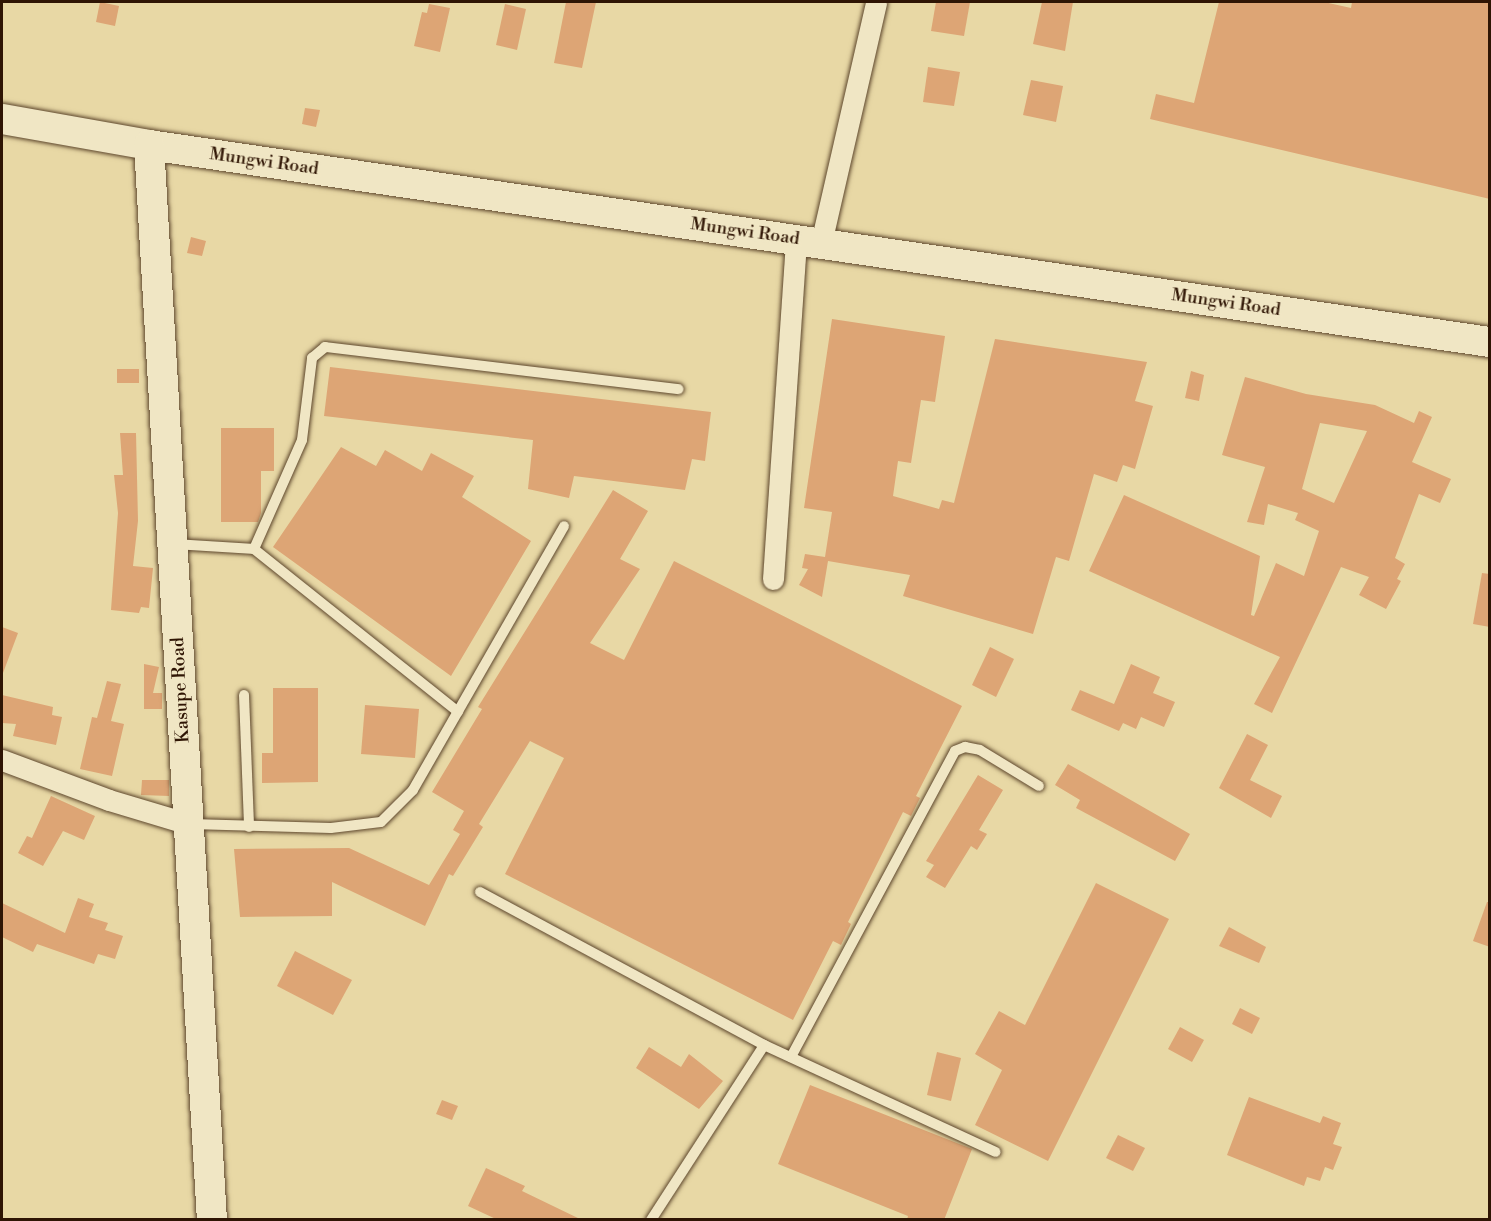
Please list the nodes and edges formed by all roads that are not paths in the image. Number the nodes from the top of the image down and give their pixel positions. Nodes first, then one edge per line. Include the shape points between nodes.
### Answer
1 (876, 2) edge
2 (2, 119) edge
3 (2, 136) edge
4 (150, 153) junction
5 (808, 249) junction
6 (1490, 342) edge
7 (1490, 354) edge
8 (679, 389) dead end
9 (564, 526) dead end
10 (172, 544) junction
11 (254, 549) junction
12 (773, 579) dead end
13 (244, 695) dead end
14 (458, 712) junction
15 (2, 760) edge
16 (1040, 786) dead end
17 (189, 824) junction
18 (249, 827) junction
19 (480, 892) dead end
20 (764, 1045) junction
21 (791, 1057) junction
22 (996, 1152) dead end
23 (212, 1220) edge
24 (651, 1220) edge

1 - 5 street
2 - 4 main road, Mungwi Road
3 - 4 main road, Mungwi Road
4 - 5 main road, Mungwi Road
4 - 10 main road, Kasupe Road
5 - 6 main road, Mungwi Road
5 - 7 main road, Mungwi Road
5 - 12 street
8 - 11 lane via 325,347 312,358 302,440
9 - 14 lane
10 - 11 lane
10 - 17 main road, Kasupe Road
11 - 14 lane
13 - 18 lane
14 - 18 lane via 413,790 381,822 331,828
15 - 17 street via 109,800
16 - 21 lane via 980,750 965,747 955,751
17 - 18 lane
17 - 23 main road, Kasupe Road
19 - 20 lane
20 - 21 lane
20 - 24 lane
21 - 22 lane

